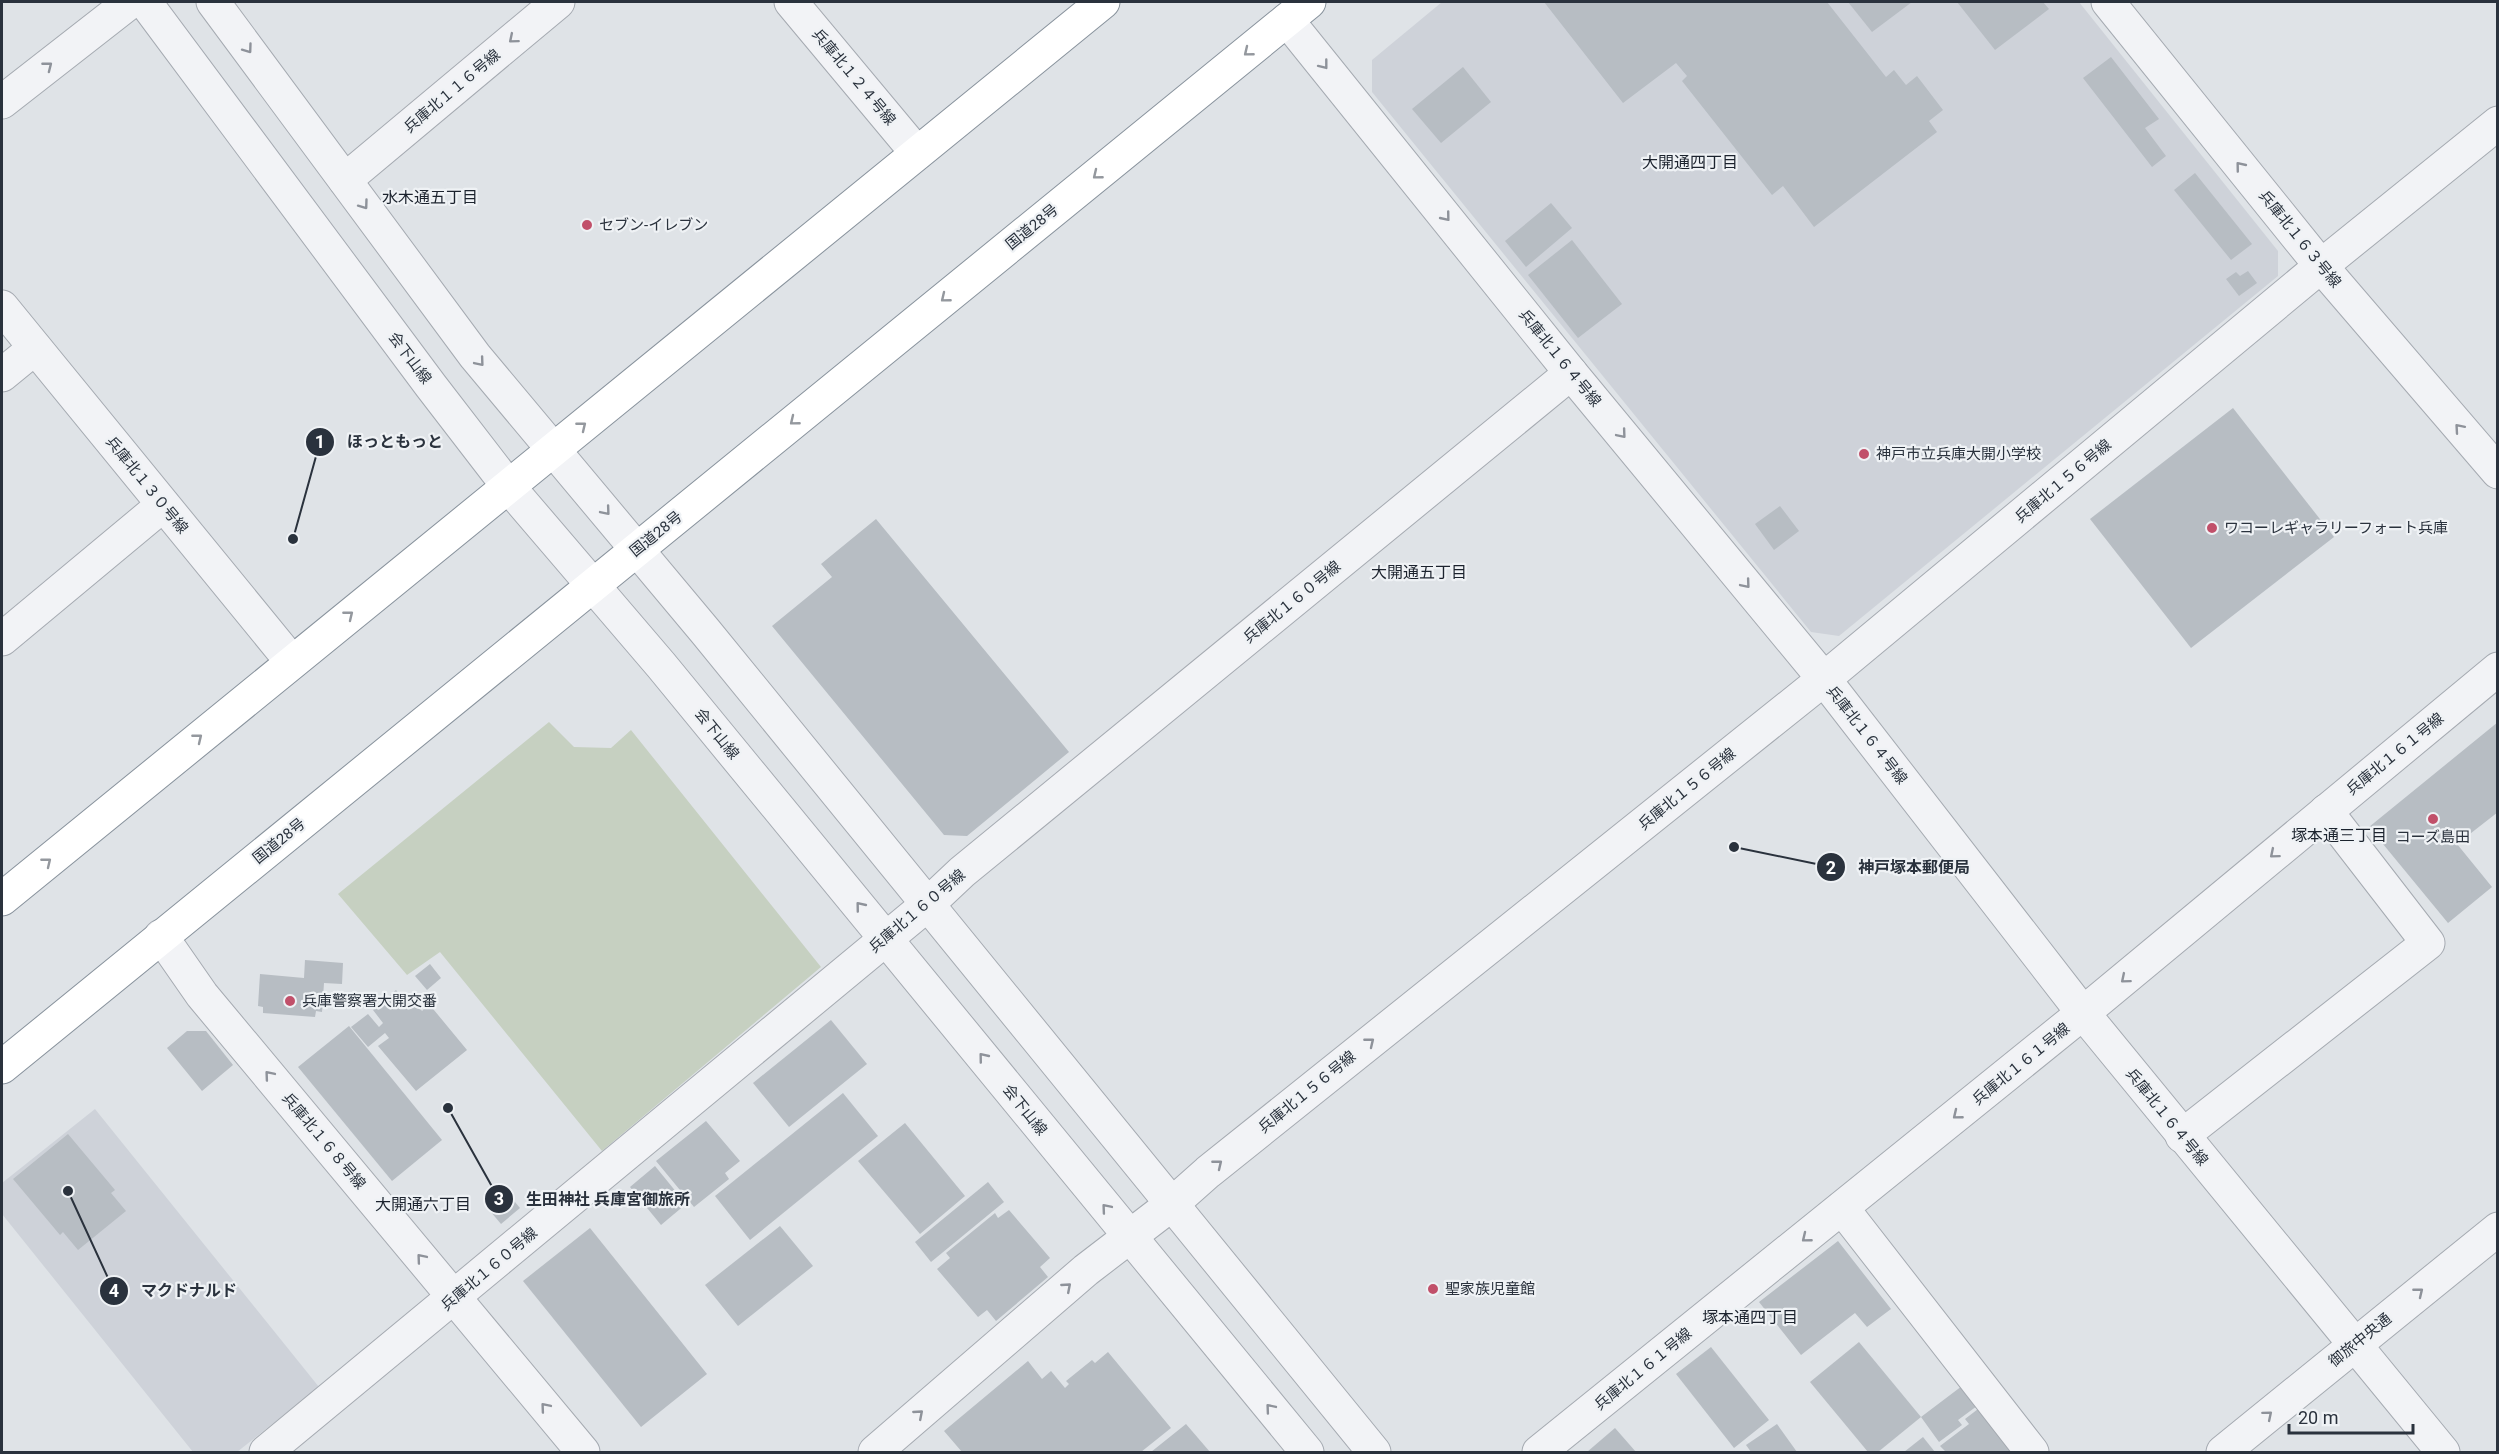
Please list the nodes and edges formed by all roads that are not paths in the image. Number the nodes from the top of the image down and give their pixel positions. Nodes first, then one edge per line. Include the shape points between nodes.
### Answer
1 (130, 2) edge
2 (145, 2) edge
3 (213, 2) edge
4 (558, 2) edge
5 (790, 2) edge
6 (1103, 2) edge
7 (2108, 2) edge
8 (1298, 11) edge
9 (2, 102) edge
10 (2498, 123) edge
11 (917, 153) junction
12 (345, 180) junction
13 (2321, 266) junction
14 (2, 307) edge
15 (35, 348) junction
16 (1571, 373) junction
17 (2, 375) edge
18 (553, 449) junction
19 (2498, 472) edge
20 (508, 486) junction
21 (163, 505) junction
22 (637, 549) junction
23 (592, 586) junction
24 (2, 639) edge
25 (292, 662) junction
26 (2498, 669) edge
27 (1824, 679) junction
28 (2326, 811) junction
29 (2, 899) edge
30 (928, 904) junction
31 (161, 936) junction
32 (886, 938) junction
33 (2084, 1013) junction
34 (2, 1067) edge
35 (2182, 1136) junction
36 (1172, 1204) junction
37 (1842, 1208) junction
38 (2498, 1229) edge
39 (1129, 1236) junction
40 (454, 1298) junction
41 (2355, 1343) junction
42 (266, 1452) edge
43 (583, 1452) edge
44 (875, 1452) edge
45 (1307, 1452) edge
46 (1374, 1452) edge
47 (1539, 1452) edge
48 (2032, 1452) edge
49 (2223, 1452) edge
50 (2443, 1452) edge

9 -> 1 street
2 - 20 street, 会下山線
3 -> 12 street
4 -> 12 street, 兵庫北１１６号線
5 - 11 street, 兵庫北１２４号線
6 - 11 highway
13 -> 7 street, 兵庫北１６３号線
8 -> 16 street, 兵庫北１６４号線
8 -> 22 highway, 国道28号
10 - 13 street, 兵庫北１５６号線
18 -> 11 highway
12 -> 18 street via 475,356
19 -> 13 street, 兵庫北１６３号線
13 - 27 street, 兵庫北１５６号線
14 - 15 street, 兵庫北１３０号線
15 - 17 street
15 - 21 street, 兵庫北１３０号線
16 -> 27 street, 兵庫北１６４号線
16 - 30 street, 兵庫北１６０号線 via 962,872
18 - 20 highway
18 -> 22 street
20 - 23 street, 会下山線
25 -> 20 highway
21 - 24 street
21 - 25 street, 兵庫北１３０号線
22 - 23 highway, 国道28号
22 - 30 street
23 - 31 highway, 国道28号
32 -> 23 street, 会下山線
29 -> 25 highway
26 - 28 street, 兵庫北１６１号線
27 - 33 street, 兵庫北１６４号線
36 -> 27 street, 兵庫北１５６号線
28 -> 33 street, 兵庫北１６１号線
28 - 35 street via 2428,943
30 - 32 street, 兵庫北１６０号線
30 - 36 street
31 - 34 highway, 国道28号
40 -> 31 street, 兵庫北１６８号線 via 202,995
39 -> 32 street, 会下山線
32 - 40 street, 兵庫北１６０号線
33 - 35 street, 兵庫北１６４号線
33 -> 37 street, 兵庫北１６１号線
35 - 41 street, 兵庫北１６４号線
36 - 39 street, 兵庫北１５６号線
36 - 46 street
37 -> 47 street, 兵庫北１６１号線
37 - 48 street
41 -> 38 street, 御旅中央通
44 -> 39 street, 兵庫北１５６号線
45 -> 39 street, 会下山線
40 - 42 street, 兵庫北１６０号線
43 -> 40 street, 兵庫北１６８号線
49 -> 41 street, 御旅中央通
41 - 50 street, 兵庫北１６４号線

